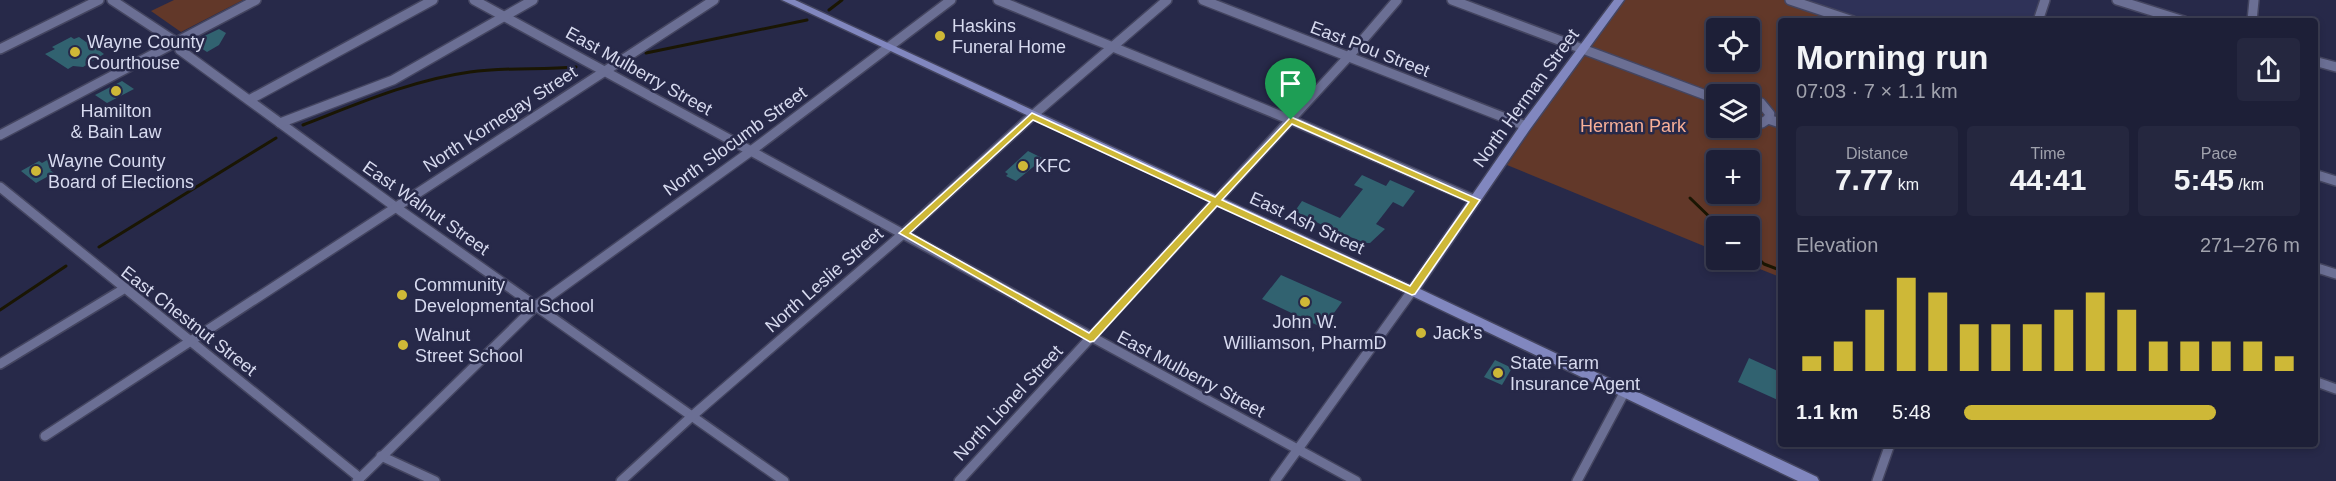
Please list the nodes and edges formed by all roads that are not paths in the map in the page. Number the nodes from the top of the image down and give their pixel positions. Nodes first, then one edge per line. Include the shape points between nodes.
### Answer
1 (99, 0) edge
2 (112, 0) edge
3 (256, 0) edge
4 (433, 0) edge
5 (474, 0) edge
6 (533, 0) edge
7 (714, 0) edge
8 (787, 0) edge
9 (951, 0) edge
10 (998, 0) edge
11 (1167, 0) edge
12 (1203, 0) edge
13 (1397, 0) edge
14 (1452, 0) edge
15 (1619, 0) edge
16 (1790, 0) edge
17 (2045, 0) edge
18 (2117, 0) edge
19 (2254, 0) edge
20 (505, 16) junction
21 (1844, 18) edge
22 (2039, 18) edge
23 (2174, 18) edge
24 (2252, 18) edge
25 (176, 42) junction
26 (1115, 47) junction
27 (889, 48) junction
28 (0, 49) edge
29 (1584, 49) junction
30 (1349, 56) junction
31 (2318, 62) edge
32 (2336, 67) edge
33 (605, 71) junction
34 (1706, 95) edge
35 (249, 100) junction
36 (1760, 103) edge
37 (1032, 116) junction
38 (1768, 119) junction
39 (1291, 120) junction
40 (1778, 122) edge
41 (280, 123) junction
42 (1760, 123) edge
43 (1526, 126) junction
44 (0, 135) edge
45 (751, 151) junction
46 (2318, 175) edge
47 (2336, 181) edge
48 (0, 187) edge
49 (1475, 200) junction
50 (1216, 201) junction
51 (394, 206) junction
52 (904, 233) junction
53 (2318, 268) edge
54 (2336, 274) edge
55 (122, 290) junction
56 (1412, 291) junction
57 (536, 306) junction
58 (1090, 338) junction
59 (190, 341) junction
60 (0, 364) edge
61 (2318, 382) edge
62 (2336, 389) edge
63 (1624, 393) junction
64 (691, 417) junction
65 (45, 436) dead end
66 (1889, 447) edge
67 (1297, 450) junction
68 (381, 456) junction
69 (358, 480) edge
70 (435, 481) edge
71 (621, 481) edge
72 (784, 481) edge
73 (959, 481) edge
74 (1275, 481) edge
75 (1356, 481) edge
76 (1577, 481) edge
77 (1812, 481) edge
78 (1877, 481) edge

1 - 28 street
2 - 25 street, East Walnut Street
3 - 25 street
4 - 35 street
5 - 20 street, East Mulberry Street
6 - 20 street
7 - 33 street, North Kornegay Street
8 - 27 main road, East Ash Street
9 - 27 street, North Slocumb Street
10 - 26 street
11 - 26 street, North Leslie Street
12 - 30 street, East Pou Street
13 - 30 street, North Lionel Street
14 - 29 street
15 - 29 main road, North Herman Street
16 - 21 street
17 - 22 street
18 - 23 street
19 - 24 street
20 - 33 street, East Mulberry Street
20 - 41 street via 393,80
25 - 35 street, East Walnut Street via 180,50
25 - 44 street
26 - 37 street, North Leslie Street
26 - 39 street
27 - 37 main road, East Ash Street
27 - 45 street, North Slocumb Street
29 - 34 street
29 - 43 main road, North Herman Street
30 - 39 street, North Lionel Street
30 - 43 street, East Pou Street
31 - 32 street
33 - 45 street, East Mulberry Street
33 - 51 street, North Kornegay Street
35 - 41 street, East Walnut Street
36 - 38 street via 1766,106
37 - 50 main road, East Ash Street
37 - 52 street, North Leslie Street
38 - 40 street
38 - 42 street
39 - 49 street
39 - 50 street, North Lionel Street
41 - 51 street, East Walnut Street
43 - 49 main road, North Herman Street
45 - 52 street, East Mulberry Street
45 - 57 street, North Slocumb Street
46 - 47 street
48 - 55 street, East Chestnut Street
49 - 56 main road, North Herman Street
50 - 56 main road, East Ash Street
50 - 58 street, North Lionel Street
51 - 57 street, East Walnut Street
51 - 59 street, North Kornegay Street
52 - 58 street, East Mulberry Street
52 - 64 street, North Leslie Street
53 - 54 street
55 - 59 street, East Chestnut Street
55 - 60 street
56 - 63 main road, East Ash Street
56 - 67 street, North Herman Street
57 - 64 street, East Walnut Street
57 - 68 street, North Slocumb Street
58 - 67 street, East Mulberry Street
58 - 73 street, North Lionel Street
59 - 65 street, North Kornegay Street
59 - 69 street, East Chestnut Street
61 - 62 street
63 - 76 street
63 - 77 main road, East Ash Street
64 - 71 street, North Leslie Street
64 - 72 street, East Walnut Street
66 - 78 street
67 - 74 street, North Herman Street
67 - 75 street, East Mulberry Street
68 - 69 street, North Slocumb Street
68 - 70 street

